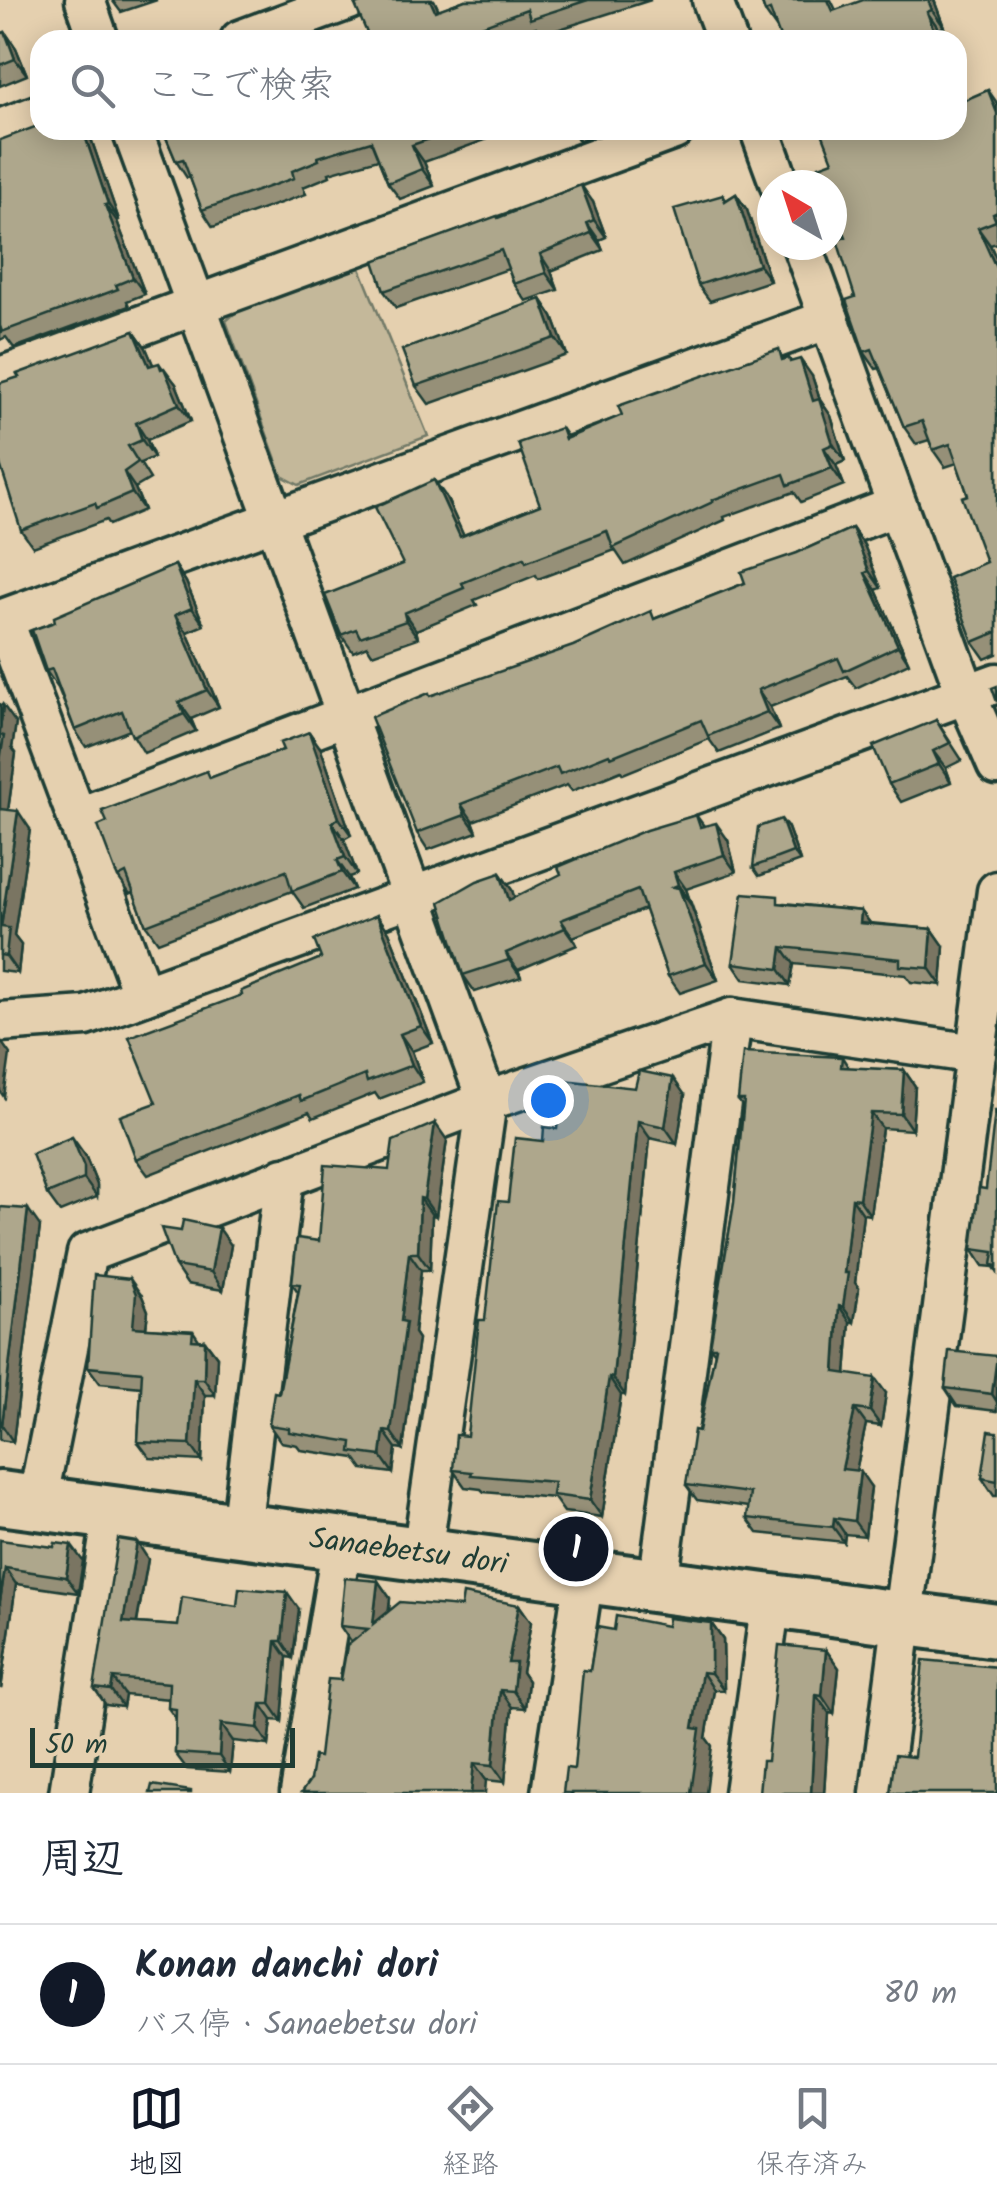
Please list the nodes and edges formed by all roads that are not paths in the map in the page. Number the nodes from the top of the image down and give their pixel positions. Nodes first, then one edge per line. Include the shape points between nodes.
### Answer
1 (85, 0) edge
2 (349, 0) edge
3 (712, 0) edge
4 (96, 30) edge
5 (267, 30) edge
6 (723, 30) edge
7 (30, 118) edge
8 (0, 128) edge
9 (136, 140) edge
10 (647, 140) edge
11 (764, 140) edge
12 (775, 170) edge
13 (807, 260) edge
14 (196, 304) junction
15 (829, 319) junction
16 (0, 376) edge
17 (897, 506) junction
18 (276, 522) junction
19 (2, 620) edge
20 (981, 689) edge
21 (347, 715) junction
22 (997, 765) edge
23 (77, 818) junction
24 (414, 896) junction
25 (996, 902) edge
26 (143, 996) junction
27 (732, 1018) junction
28 (0, 1022) edge
29 (976, 1054) junction
30 (486, 1101) junction
31 (284, 1177) junction
32 (19, 1500) edge
33 (114, 1513) junction
34 (241, 1530) junction
35 (342, 1543) junction
36 (422, 1554) junction
37 (584, 1576) junction
38 (658, 1585) junction
39 (771, 1600) junction
40 (903, 1618) junction
41 (997, 1631) edge
42 (69, 1793) edge
43 (300, 1793) edge
44 (552, 1793) edge
45 (744, 1793) edge
46 (880, 1793) edge

1 - 4 street
2 - 5 street
3 - 6 street
7 - 8 street
9 - 14 street
10 - 14 street
11 - 12 street
13 - 15 street
14 - 16 street
14 - 18 street
15 - 17 street
15 - 18 street
17 - 20 street
17 - 21 street
18 - 19 street
18 - 21 street
19 - 23 street
20 - 22 street
20 - 24 street
21 - 23 street
21 - 24 street
23 - 26 street
24 - 26 street
24 - 30 street
25 - 29 street
26 - 28 street via 86,1016
27 - 29 street
27 - 30 street
27 - 38 street
29 - 40 street
30 - 31 street
30 - 36 street
31 - 32 street via 86,1253
31 - 34 street
32 - 33 street, Sanaebetsu dori
33 - 34 street, Sanaebetsu dori
33 - 42 street
34 - 35 street, Sanaebetsu dori
35 - 36 street, Sanaebetsu dori
35 - 43 street
36 - 37 street, Sanaebetsu dori
37 - 38 street, Sanaebetsu dori
37 - 44 street
38 - 39 street, Sanaebetsu dori
39 - 40 street, Sanaebetsu dori
39 - 45 street
40 - 41 street, Sanaebetsu dori
40 - 46 street

